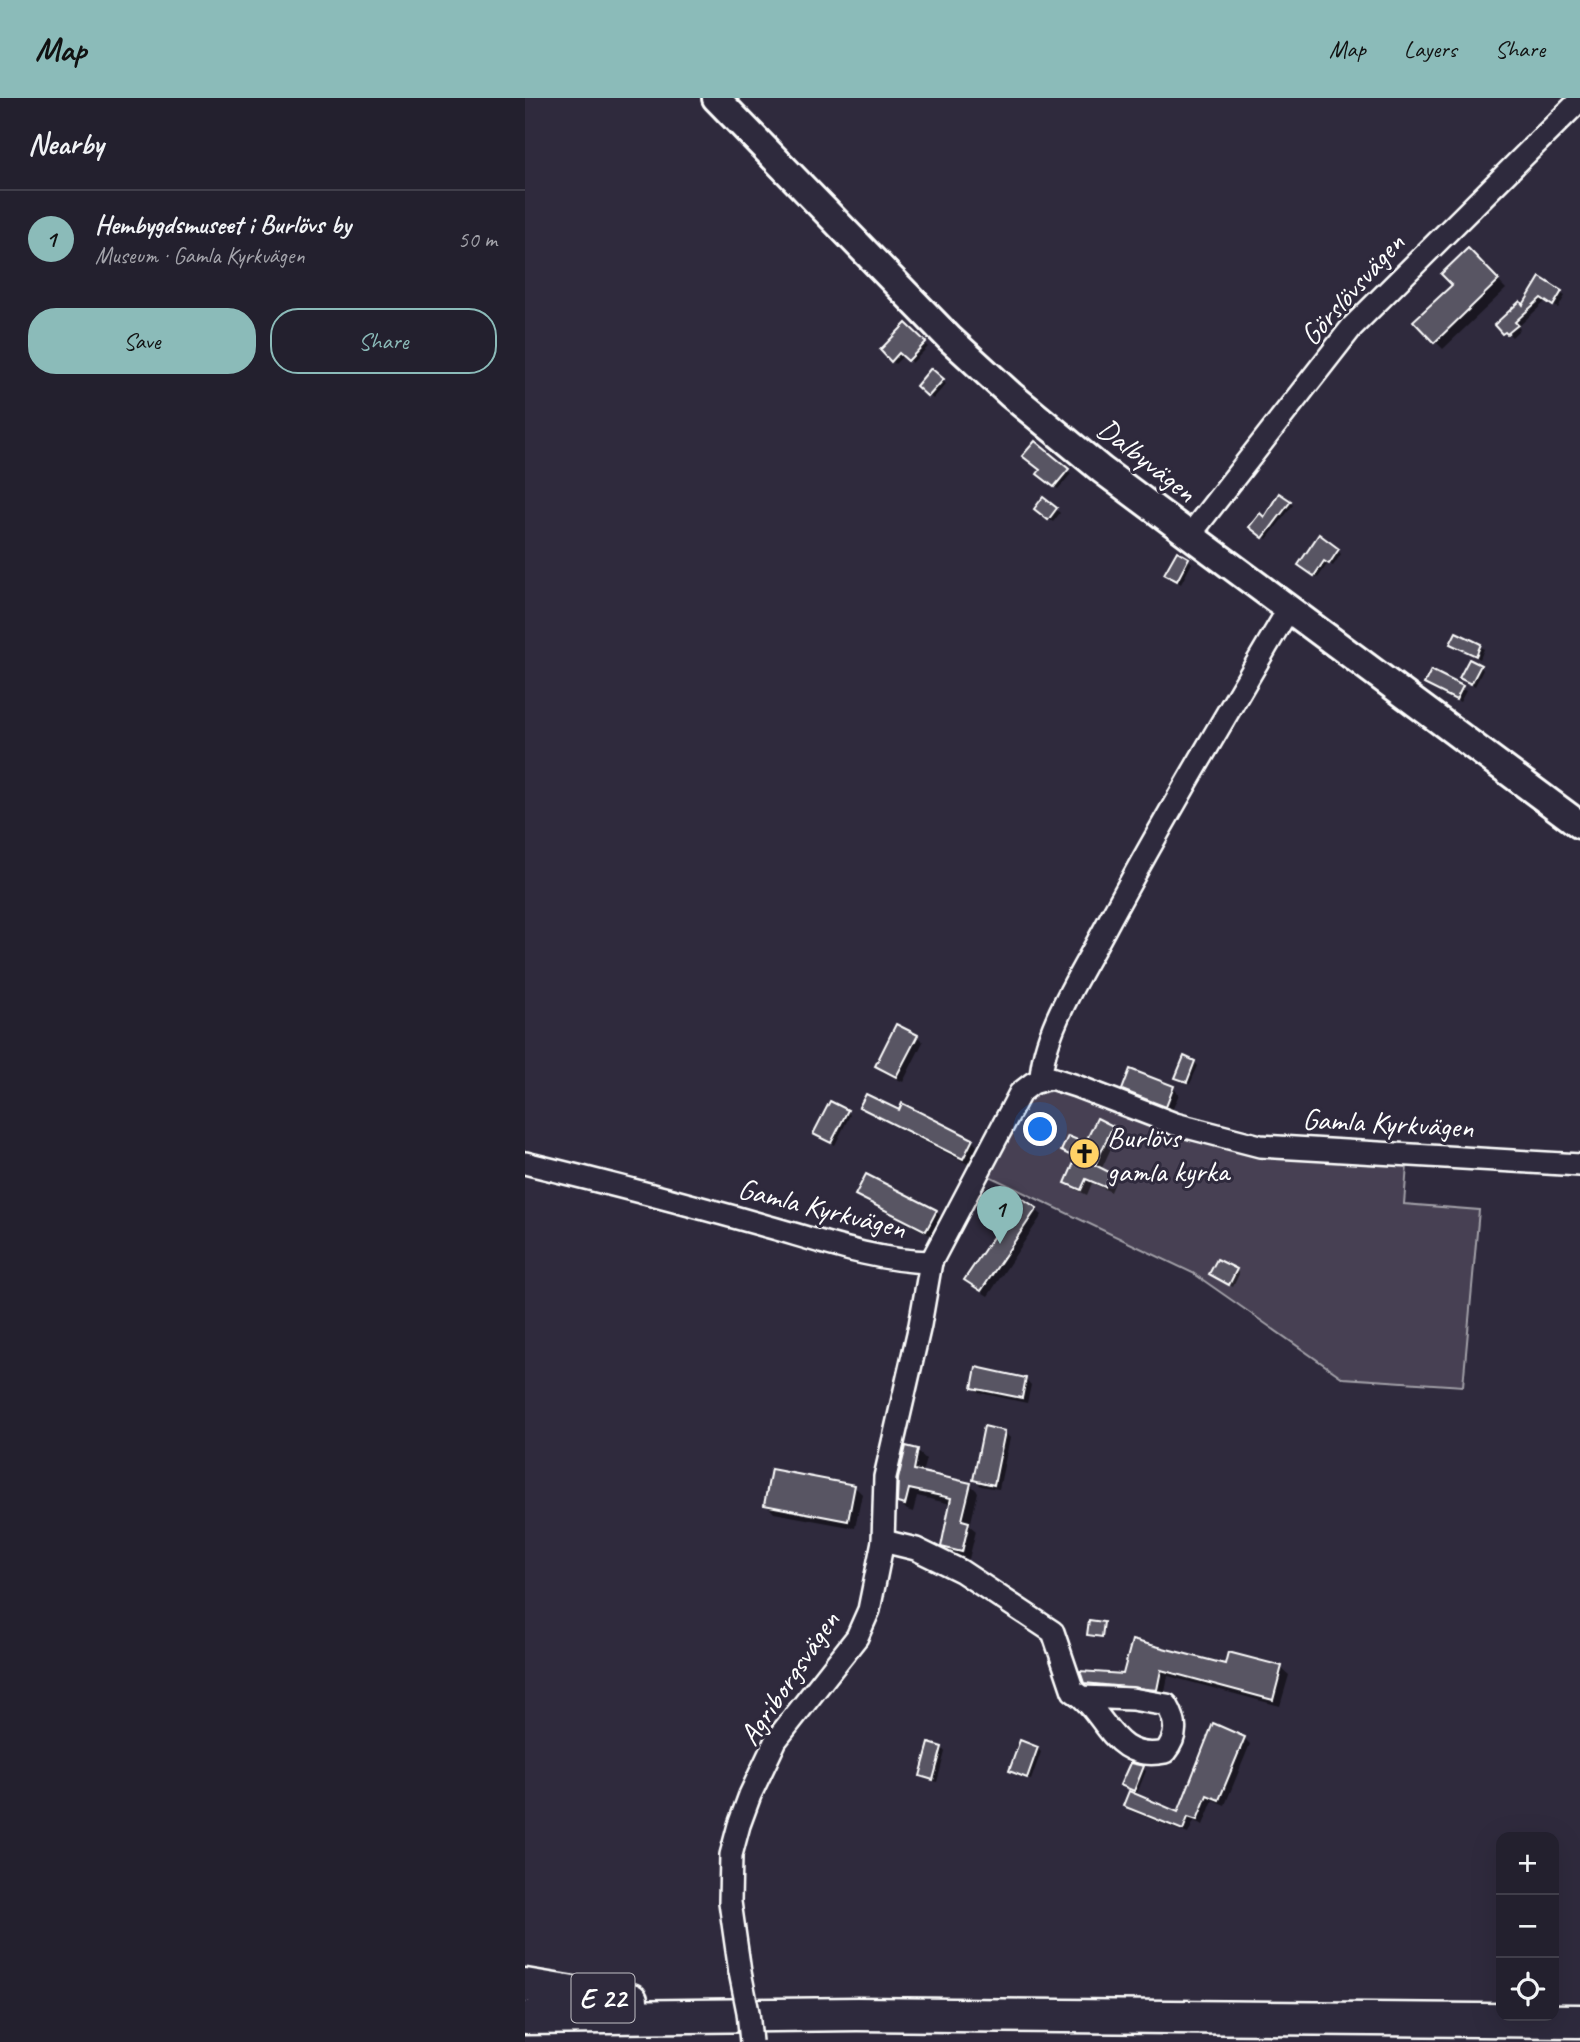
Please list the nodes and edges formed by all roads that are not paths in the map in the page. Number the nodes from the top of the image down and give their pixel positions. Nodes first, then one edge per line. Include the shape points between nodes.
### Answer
1 (716, 98) edge
2 (1580, 100) edge
3 (1189, 536) junction
4 (1288, 610) junction
5 (1580, 825) edge
6 (1041, 1080) junction
7 (525, 1163) edge
8 (1580, 1165) edge
9 (931, 1262) junction
10 (883, 1541) junction
11 (1083, 1697) dead end
12 (525, 1985) edge
13 (857, 2014) junction
14 (525, 2018) edge
15 (1580, 2021) edge
16 (751, 2042) edge

1 - 3 main road, Dalbyvägen via 960,348 1102,470
2 - 3 street, Görslövsvägen via 1352,327
3 - 4 main road, Dalbyvägen
4 - 5 main road, Dalbyvägen
4 - 6 street via 1140,863 1066,1001 1041,1061
6 - 8 street, Gamla Kyrkvägen via 1051,1078 1175,1124 1260,1146
6 - 9 street, Gamla Kyrkvägen via 1020,1093
7 - 9 street, Gamla Kyrkvägen via 828,1243 906,1262
9 - 10 street, Agriborgsvägen via 885,1477
10 - 11 street via 916,1549 961,1571 1053,1632 1073,1691
10 - 16 street, Agriborgsvägen, bridge via 869,1610 857,1637 776,1740 750,1795 731,1854 730,1902
12 - 13 highway, E 22 via 609,1998
13 - 14 highway
13 - 15 highway

